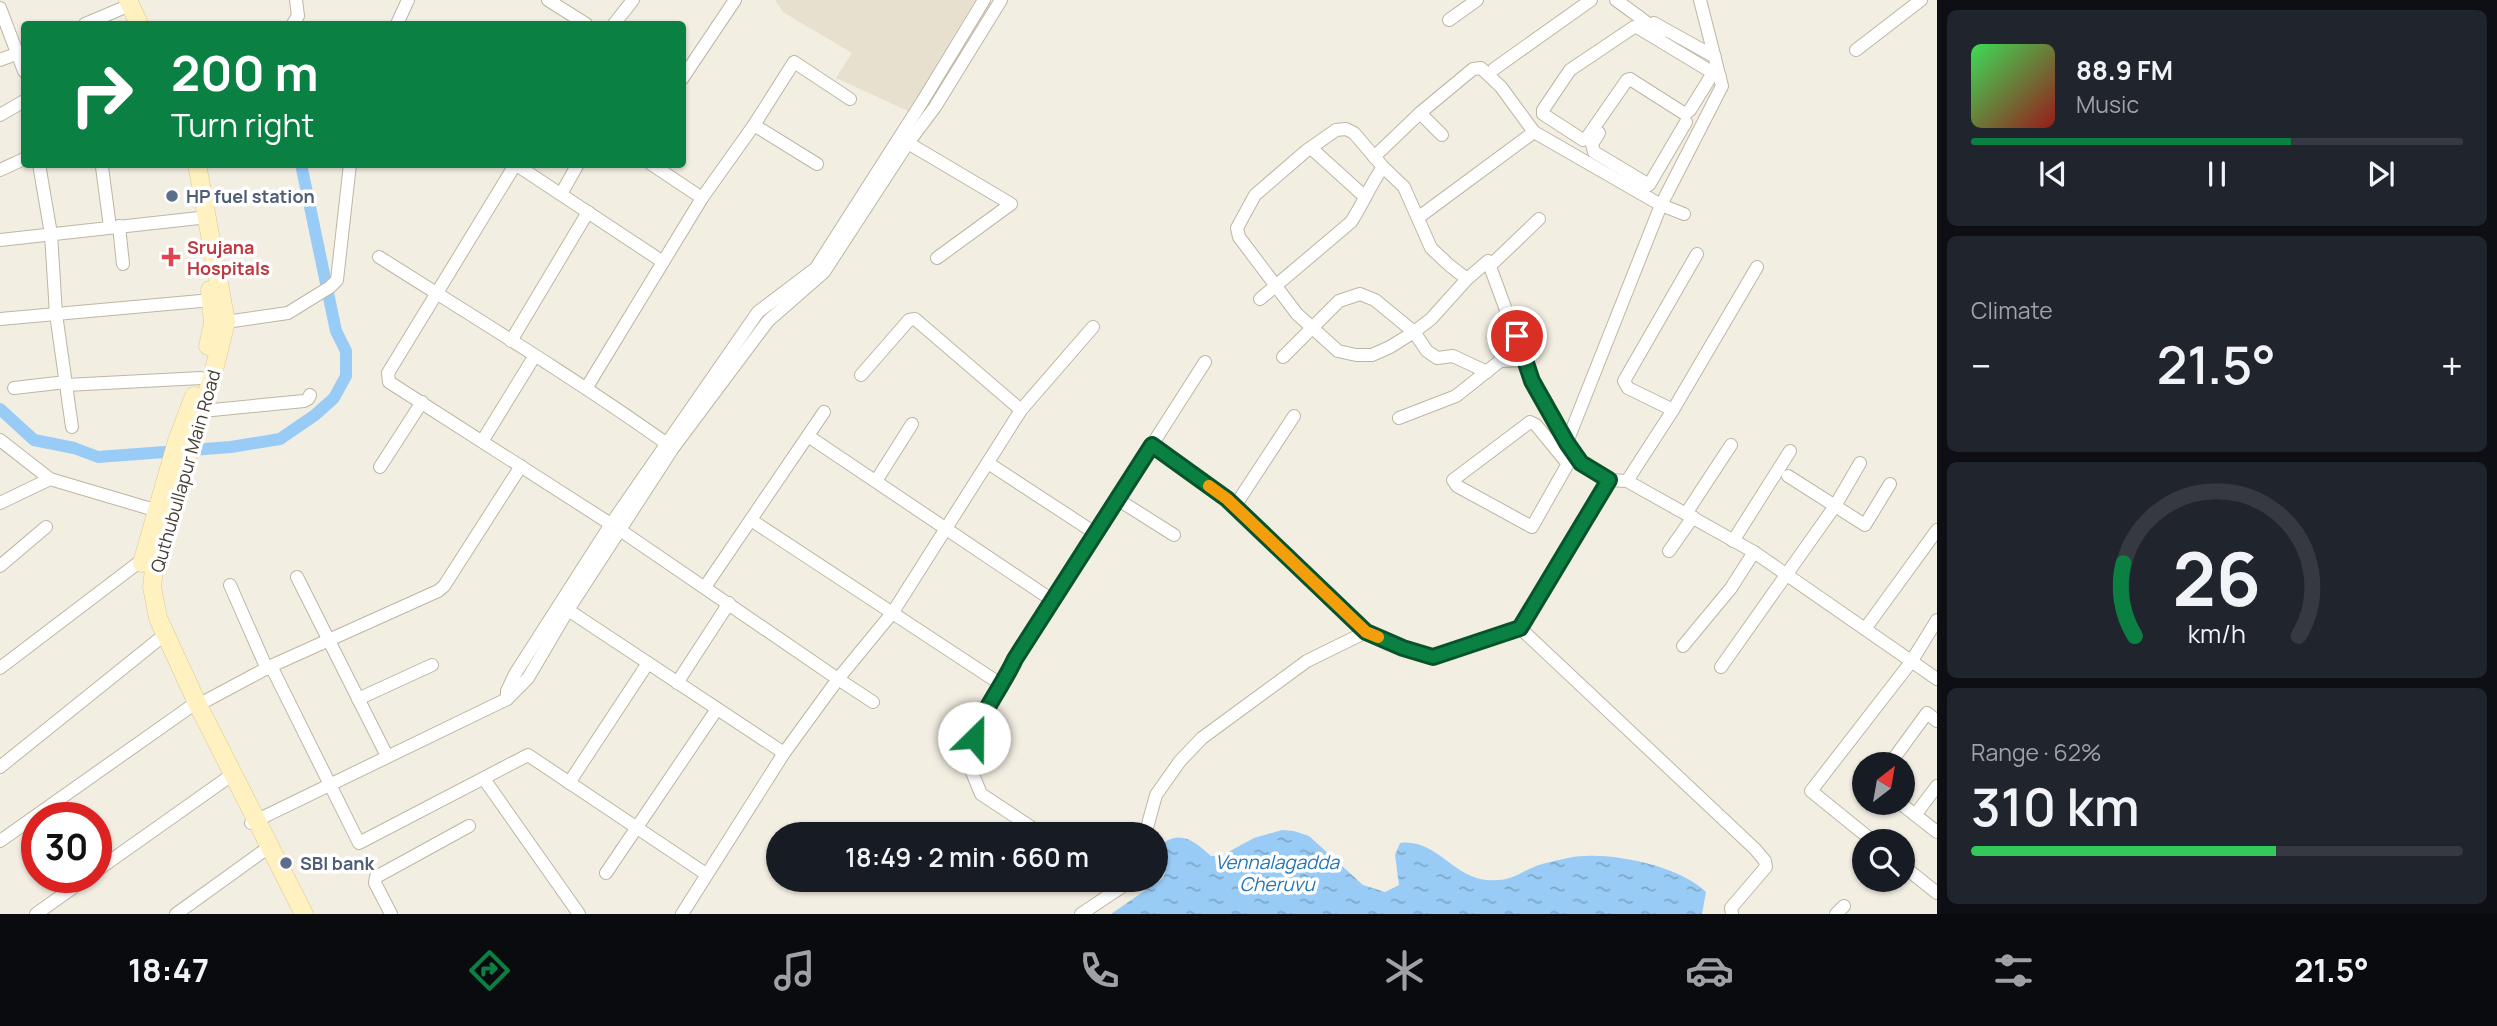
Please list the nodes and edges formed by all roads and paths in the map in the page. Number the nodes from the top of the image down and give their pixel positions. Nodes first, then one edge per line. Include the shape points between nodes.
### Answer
1 (12, 0) edge
2 (296, 0) edge
3 (408, 0) edge
4 (548, 0) edge
5 (633, 0) edge
6 (735, 0) edge
7 (984, 0) edge
8 (1002, 0) edge
9 (1477, 0) edge
10 (1591, 0) edge
11 (1616, 0) edge
12 (1700, 0) edge
13 (1921, 0) edge
14 (132, 2) edge
15 (0, 6) edge
16 (1449, 20) dead end
17 (91, 21) edge
18 (138, 21) edge
19 (147, 21) edge
20 (295, 21) edge
21 (398, 21) edge
22 (581, 21) edge
23 (616, 21) edge
24 (1856, 50) dead end
25 (21, 52) edge
26 (0, 60) edge
27 (1494, 69) dead end
28 (686, 73) edge
29 (1716, 73) junction
30 (850, 99) dead end
31 (21, 104) edge
32 (1420, 113) junction
33 (0, 115) edge
34 (1686, 122) junction
35 (754, 125) junction
36 (1701, 131) junction
37 (1534, 132) junction
38 (1442, 135) dead end
39 (908, 143) junction
40 (1311, 148) junction
41 (1374, 157) junction
42 (21, 160) edge
43 (817, 164) dead end
44 (1383, 167) junction
45 (40, 168) edge
46 (102, 168) edge
47 (186, 168) edge
48 (198, 168) edge
49 (350, 168) edge
50 (513, 168) edge
51 (520, 168) edge
52 (576, 168) edge
53 (657, 168) edge
54 (0, 170) edge
55 (1644, 189) junction
56 (561, 194) junction
57 (1364, 196) junction
58 (702, 198) junction
59 (1661, 205) junction
60 (588, 212) junction
61 (1684, 214) dead end
62 (1419, 217) junction
63 (199, 218) junction
64 (1539, 219) dead end
65 (114, 227) junction
66 (51, 234) junction
67 (0, 240) edge
68 (1697, 254) dead end
69 (379, 257) dead end
70 (937, 258) dead end
71 (663, 262) junction
72 (123, 264) dead end
73 (1491, 265) junction
74 (1757, 267) dead end
75 (1467, 279) junction
76 (1277, 287) junction
77 (437, 294) junction
78 (1261, 299) dead end
79 (212, 300) junction
80 (763, 308) junction
81 (57, 314) junction
82 (0, 319) edge
83 (771, 319) junction
84 (226, 322) junction
85 (1093, 327) dead end
86 (1312, 327) junction
87 (1414, 332) junction
88 (511, 341) junction
89 (534, 356) junction
90 (1283, 358) dead end
91 (1526, 360) junction
92 (1205, 362) dead end
93 (1487, 372) junction
94 (861, 374) dead end
95 (201, 378) junction
96 (66, 384) junction
97 (587, 387) junction
98 (14, 388) dead end
99 (310, 395) dead end
100 (422, 402) junction
101 (1021, 410) junction
102 (1673, 410) junction
103 (824, 412) dead end
104 (196, 415) junction
105 (1294, 416) dead end
106 (1399, 418) dead end
107 (912, 424) dead end
108 (72, 427) dead end
109 (808, 436) junction
110 (0, 440) edge
111 (482, 440) junction
112 (1152, 445) junction
113 (1731, 445) dead end
114 (670, 446) junction
115 (1790, 451) dead end
116 (1570, 453) junction
117 (988, 463) junction
118 (1860, 463) dead end
119 (521, 466) junction
120 (380, 467) dead end
121 (1788, 477) dead end
122 (50, 479) junction
123 (1609, 480) junction
124 (876, 481) junction
125 (1627, 481) junction
126 (1889, 485) dead end
127 (172, 486) junction
128 (1117, 499) junction
129 (0, 503) edge
130 (1234, 506) junction
131 (1835, 506) junction
132 (158, 511) junction
133 (1690, 515) junction
134 (751, 520) junction
135 (46, 527) dead end
136 (616, 527) junction
137 (947, 530) junction
138 (1937, 530) edge
139 (1095, 533) junction
140 (1174, 535) dead end
141 (1732, 541) junction
142 (1669, 551) dead end
143 (1754, 552) junction
144 (142, 561) junction
145 (0, 566) edge
146 (1786, 575) junction
147 (298, 577) dead end
148 (230, 584) dead end
149 (705, 587) junction
150 (1052, 600) junction
151 (729, 603) junction
152 (568, 610) junction
153 (893, 612) junction
154 (1937, 620) edge
155 (1520, 628) junction
156 (1865, 629) junction
157 (1366, 632) junction
158 (158, 640) junction
159 (329, 641) junction
160 (1684, 646) dead end
161 (1911, 662) junction
162 (648, 663) junction
163 (432, 665) dead end
164 (1721, 667) dead end
165 (0, 668) edge
166 (269, 668) junction
167 (838, 679) junction
168 (1937, 679) edge
169 (677, 682) junction
170 (1002, 685) junction
171 (358, 699) junction
172 (507, 699) junction
173 (873, 702) dead end
174 (194, 706) junction
175 (717, 709) junction
176 (1937, 721) edge
177 (1898, 752) edge
178 (784, 753) junction
179 (387, 756) junction
180 (0, 767) edge
181 (226, 779) junction
182 (484, 779) junction
183 (569, 783) junction
184 (328, 784) junction
185 (1937, 786) edge
186 (1915, 815) joint
187 (253, 822) junction
188 (1023, 822) edge
189 (1149, 822) edge
190 (469, 826) dead end
191 (637, 828) junction
192 (1858, 829) edge
193 (1937, 832) edge
194 (0, 841) edge
195 (262, 852) junction
196 (112, 860) edge
197 (607, 873) dead end
198 (706, 874) junction
199 (1915, 875) edge
200 (1114, 892) edge
201 (66, 893) edge
202 (1937, 893) edge
203 (36, 914) edge
204 (176, 914) edge
205 (293, 914) edge
206 (304, 914) edge
207 (391, 914) edge
208 (579, 914) edge
209 (682, 914) edge
210 (1081, 914) edge
211 (1732, 914) edge

1 - 15 street
2 - 20 street
3 - 21 street
4 - 22 street
5 - 23 street
6 - 28 street
7 - 80 street via 816,268
8 - 39 street
9 - 16 street
10 - 27 street
11 - 29 street
12 - 29 street
13 - 24 street
14 - 17 street
14 - 18 main road
14 - 19 main road
15 - 25 street
25 - 26 street
29 - 29 street via 1685,114 1627,80 1583,140 1543,114 1570,70 1634,27
29 - 36 street
30 - 35 street via 794,62
31 - 33 street
32 - 37 street via 1473,69 1481,68
32 - 38 street
32 - 41 street
34 - 36 street
34 - 55 street via 1652,183
34 - 55 street via 1630,89 1592,144 1594,152
35 - 43 street
35 - 58 street
36 - 59 street
37 - 55 street
37 - 62 street
39 - 70 street via 1011,204
39 - 83 street via 824,272
40 - 41 street via 1336,130 1346,129 1354,132
40 - 57 street
40 - 76 street via 1255,195 1237,228
41 - 44 street
42 - 54 street
44 - 57 street
44 - 62 street via 1404,187
45 - 66 street
46 - 65 street
47 - 63 main road, Quthubullapur Main Road
48 - 84 main road, Quthubullapur Main Road
49 - 84 street via 337,280 288,313
50 - 77 street
51 - 56 street
52 - 56 street
53 - 58 street
55 - 59 street
56 - 60 street
57 - 76 street via 1351,222
58 - 71 street
59 - 61 street
59 - 116 street
60 - 71 street
60 - 88 street
62 - 75 street via 1431,248
63 - 65 street
63 - 79 main road, Quthubullapur Main Road
64 - 73 street
65 - 66 street
65 - 72 street
66 - 67 street
66 - 81 street
68 - 102 street via 1624,381
69 - 77 street
71 - 97 street
73 - 75 street via 1488,261
73 - 91 street
74 - 102 street
75 - 87 street
76 - 78 street
76 - 86 street
77 - 88 street
77 - 100 street via 387,378
79 - 81 street
79 - 95 main road, Quthubullapur Main Road via 213,324
80 - 83 street
80 - 114 street
81 - 82 street
81 - 96 street
83 - 114 street
84 - 104 main road, Quthubullapur Main Road
85 - 101 street
86 - 87 street via 1338,351 1356,355 1390,348
86 - 87 street via 1339,301 1360,295 1375,300
86 - 90 street
87 - 93 street via 1437,358 1453,356
88 - 89 street
89 - 97 street
89 - 111 street
91 - 93 street via 1500,361
91 - 116 street via 1532,381
92 - 112 street
93 - 106 street via 1456,396
94 - 101 street via 909,320 915,319
95 - 96 street
95 - 104 main road, Quthubullapur Main Road
96 - 98 street
96 - 108 street
97 - 114 street
99 - 104 street via 304,401
100 - 111 street
100 - 120 street
101 - 117 street
102 - 125 street
103 - 109 street
104 - 127 main road, Quthubullapur Main Road
105 - 130 street
107 - 124 street
109 - 124 street
109 - 134 street
110 - 122 street
111 - 119 street
112 - 128 street
112 - 130 street
113 - 133 street
114 - 136 street
115 - 141 street
116 - 116 street via 1532,527 1453,480 1531,422
116 - 123 street
117 - 137 street
117 - 139 street
118 - 131 street
119 - 136 street
119 - 159 street via 438,592
121 - 131 street
122 - 129 street
122 - 132 street
123 - 125 street
123 - 155 street
124 - 137 street
125 - 133 street
126 - 131 street via 1865,525
127 - 132 main road, Quthubullapur Main Road
127 - 174 main road, Quthubullapur Main Road via 152,587 158,618
128 - 139 street
128 - 140 street
130 - 157 street
131 - 146 street
132 - 144 main road, Quthubullapur Main Road
133 - 141 street
133 - 142 street
134 - 149 street
134 - 153 street
135 - 145 street
136 - 149 street
136 - 152 street
136 - 172 street via 514,674
137 - 150 street
137 - 153 street
138 - 156 street
139 - 150 street
141 - 143 street
143 - 146 street
143 - 160 street
144 - 158 main road, Quthubullapur Main Road via 142,589
144 - 165 street
146 - 156 street
146 - 164 street
147 - 159 street
148 - 166 street
149 - 151 street
150 - 170 street
151 - 167 street
151 - 169 street
152 - 162 street
152 - 172 street via 528,678
153 - 167 street
153 - 170 street
154 - 161 street
155 - 157 street via 1433,657
155 - 211 street via 1765,861 1766,867 1731,908
156 - 161 street
157 - 189 street via 1307,661 1202,738 1156,795
158 - 174 main road, Quthubullapur Main Road
158 - 180 street
159 - 166 street
159 - 171 street
161 - 168 street
161 - 192 street via 1811,791
162 - 169 street
162 - 183 street
163 - 171 street
166 - 174 street
166 - 184 street
167 - 173 street
167 - 178 street
169 - 175 street
170 - 188 street via 981,716 967,760 981,794
171 - 179 street
172 - 179 street
174 - 181 main road, Quthubullapur Main Road
174 - 187 main road, Quthubullapur Main Road
174 - 194 street
175 - 178 street
175 - 191 street
176 - 177 street via 1927,713
178 - 198 street
179 - 184 street
181 - 187 main road, Quthubullapur Main Road
181 - 196 street
182 - 183 street via 528,755
182 - 184 street via 359,843
182 - 208 street
183 - 191 street
184 - 187 street
185 - 186 street
186 - 193 street
187 - 195 main road, Quthubullapur Main Road
187 - 206 main road, Quthubullapur Main Road
190 - 207 street via 376,877
191 - 197 street
191 - 198 street
195 - 204 street
195 - 205 main road, Quthubullapur Main Road
198 - 209 street
199 - 202 street
200 - 210 street
201 - 203 street

